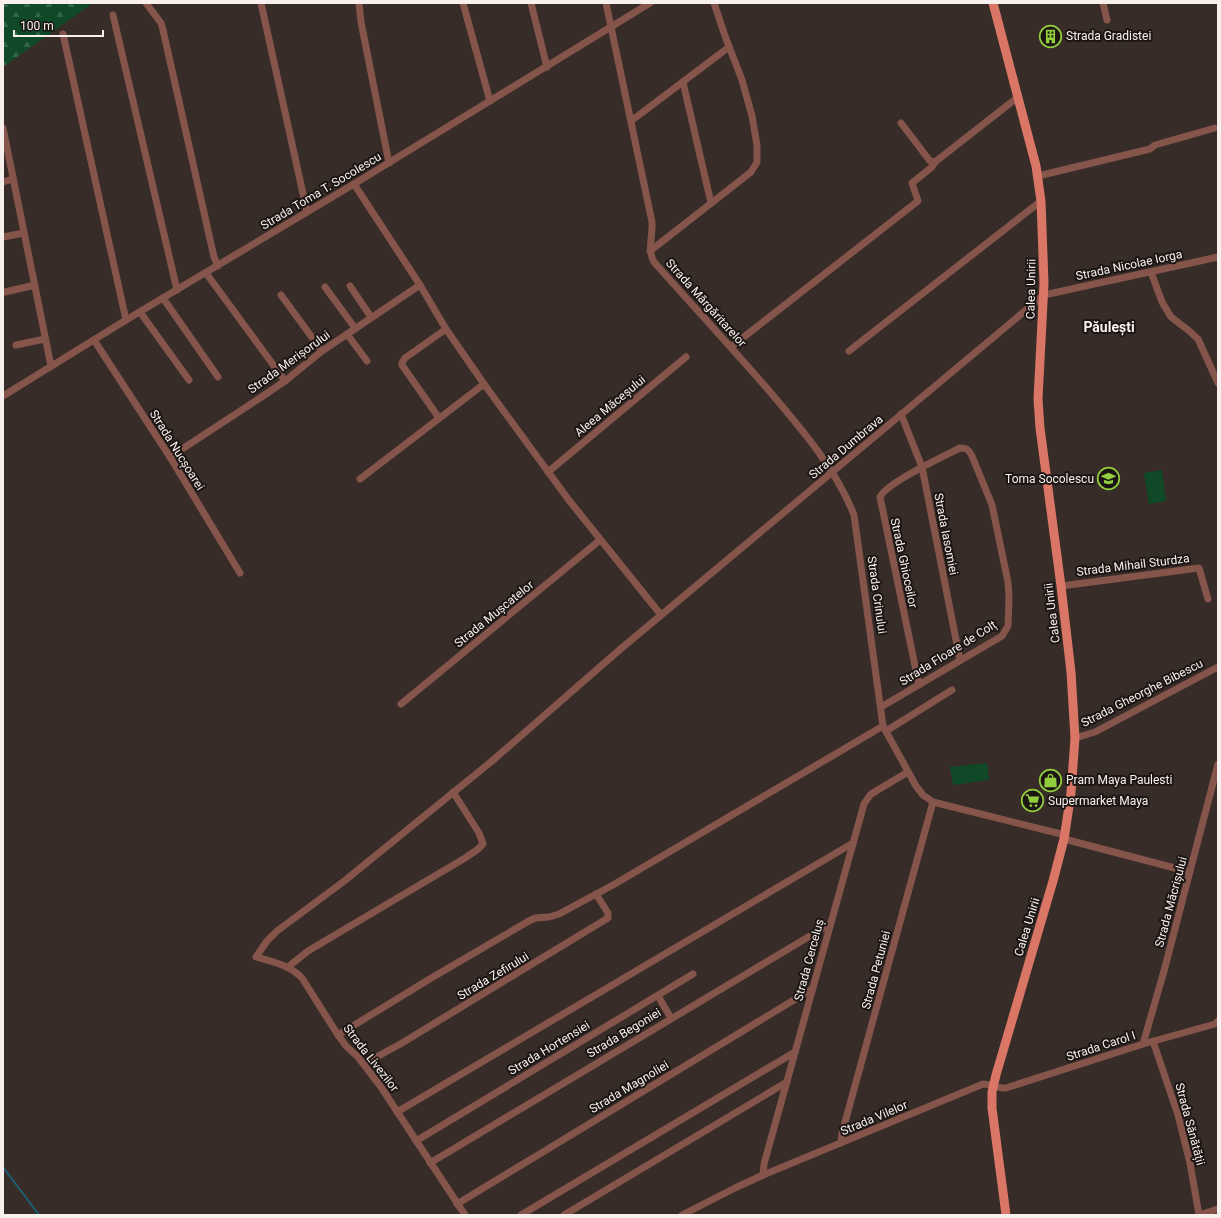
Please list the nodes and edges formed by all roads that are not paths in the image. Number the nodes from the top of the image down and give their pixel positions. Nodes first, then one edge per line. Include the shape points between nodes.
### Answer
1 (146, 3) edge
2 (261, 3) edge
3 (463, 3) edge
4 (531, 3) edge
5 (606, 3) edge
6 (650, 3) edge
7 (714, 3) edge
8 (1103, 3) edge
9 (361, 4) edge
10 (995, 4) edge
11 (113, 15) dead end
12 (1106, 20) dead end
13 (612, 27) junction
14 (63, 34) dead end
15 (729, 47) junction
16 (547, 67) junction
17 (682, 82) junction
18 (1018, 97) junction
19 (490, 101) junction
20 (631, 121) junction
21 (901, 124) dead end
22 (3, 128) edge
23 (1215, 128) dead end
24 (935, 162) junction
25 (389, 163) junction
26 (1038, 176) junction
27 (13, 179) junction
28 (3, 182) edge
29 (354, 184) junction
30 (1041, 201) junction
31 (711, 203) junction
32 (307, 212) junction
33 (24, 233) junction
34 (3, 237) edge
35 (650, 252) junction
36 (1218, 257) edge
37 (218, 266) junction
38 (1151, 272) junction
39 (206, 273) junction
40 (35, 285) junction
41 (420, 285) junction
42 (350, 286) dead end
43 (325, 287) dead end
44 (177, 290) junction
45 (5, 292) dead end
46 (1044, 294) junction
47 (281, 295) dead end
48 (163, 298) junction
49 (140, 312) junction
50 (371, 317) junction
51 (126, 320) junction
52 (354, 328) junction
53 (446, 329) junction
54 (347, 334) junction
55 (46, 339) junction
56 (94, 340) junction
57 (16, 345) dead end
58 (731, 347) junction
59 (322, 351) junction
60 (849, 351) dead end
61 (686, 357) dead end
62 (366, 361) dead end
63 (51, 366) junction
64 (218, 377) dead end
65 (189, 380) dead end
66 (285, 381) junction
67 (484, 384) junction
68 (1218, 384) edge
69 (3, 396) edge
70 (901, 414) junction
71 (439, 418) junction
72 (170, 457) junction
73 (922, 467) junction
74 (548, 472) junction
75 (833, 472) junction
76 (360, 479) dead end
77 (600, 540) junction
78 (240, 573) dead end
79 (1061, 586) junction
80 (1208, 599) dead end
81 (661, 615) junction
82 (960, 660) junction
83 (1218, 667) edge
84 (919, 685) junction
85 (952, 690) dead end
86 (401, 704) dead end
87 (881, 707) junction
88 (885, 728) junction
89 (1075, 738) junction
90 (1218, 764) edge
91 (908, 772) junction
92 (453, 792) junction
93 (932, 802) junction
94 (1064, 837) junction
95 (853, 843) junction
96 (1190, 872) junction
97 (596, 894) junction
98 (830, 924) junction
99 (256, 957) joint
100 (288, 967) junction
101 (693, 974) dead end
102 (812, 990) junction
103 (658, 996) junction
104 (671, 1018) junction
105 (1217, 1022) edge
106 (1218, 1031) edge
107 (338, 1035) junction
108 (1153, 1042) junction
109 (1143, 1044) junction
110 (795, 1052) junction
111 (364, 1064) junction
112 (787, 1082) junction
113 (993, 1086) junction
114 (397, 1112) junction
115 (416, 1141) junction
116 (841, 1144) junction
117 (430, 1163) junction
118 (763, 1175) junction
119 (457, 1204) junction
120 (1218, 1209) edge
121 (465, 1215) edge
122 (522, 1215) edge
123 (564, 1215) edge
124 (682, 1215) edge
125 (1006, 1215) edge
126 (1199, 1215) edge

1 - 37 street via 161,23 163,30
2 - 32 street
3 - 19 street
4 - 16 street
5 - 13 street
6 - 13 street, Strada Toma T. Socolescu
7 - 15 street
8 - 12 street
9 - 25 street
10 - 18 main road, Calea Unirii
11 - 44 street
13 - 16 street, Strada Toma T. Socolescu
13 - 20 street
14 - 51 street
15 - 17 street
15 - 31 street via 752,116 757,162 751,172
16 - 19 street, Strada Toma T. Socolescu
17 - 20 street
17 - 31 street
18 - 24 street
18 - 26 main road, Calea Unirii
19 - 25 street, Strada Toma T. Socolescu
20 - 35 street via 652,222
21 - 24 street via 930,161
22 - 27 street
23 - 26 street via 1155,145 1150,149
24 - 58 street via 912,183 918,201
25 - 29 street, Strada Toma T. Socolescu
26 - 30 main road, Calea Unirii
27 - 28 street
27 - 33 street
29 - 32 street, Strada Toma T. Socolescu
29 - 41 street
30 - 46 main road, Calea Unirii
30 - 60 street
31 - 35 street
32 - 37 street, Strada Toma T. Socolescu
33 - 34 street
33 - 40 street
35 - 58 street, Strada Mărgăritarelor via 654,262
36 - 38 street, Strada Nicolae Iorga
37 - 39 street, Strada Toma T. Socolescu
38 - 46 street, Strada Nicolae Iorga
38 - 68 street via 1162,302 1172,317 1198,340
39 - 44 street, Strada Toma T. Socolescu
39 - 66 street
40 - 45 street
40 - 55 street
41 - 50 street, Strada Merișorului
41 - 53 street
42 - 50 street
43 - 52 street
44 - 48 street, Strada Toma T. Socolescu
46 - 70 street, Strada Dumbrava
46 - 79 main road, Calea Unirii via 1038,399
47 - 59 street
48 - 49 street, Strada Toma T. Socolescu
48 - 64 street
49 - 51 street, Strada Toma T. Socolescu
49 - 65 street
50 - 52 street, Strada Merișorului
51 - 56 street, Strada Toma T. Socolescu
52 - 54 street, Strada Merișorului
53 - 67 street
53 - 71 street via 405,358 402,363
54 - 59 street, Strada Merișorului
54 - 62 street
55 - 57 street
55 - 63 street
56 - 63 street, Strada Toma T. Socolescu
56 - 72 street, Strada Nucșoarei
58 - 75 street, Strada Mărgăritarelor via 790,416
59 - 66 street, Strada Merișorului
61 - 74 street, Aleea Măceșului
63 - 69 street, Strada Toma T. Socolescu
66 - 72 street, Strada Merișorului
67 - 71 street
67 - 74 street
70 - 73 street, Strada Iasomiei
70 - 75 street, Strada Dumbrava
71 - 76 street
72 - 78 street, Strada Nucșoarei
73 - 82 street, Strada Iasomiei
73 - 82 street, Strada Floare de Colț via 960,448 970,451 992,505 1008,582 1006,631 1002,636
73 - 84 street, Strada Ghioceilor via 884,490 880,497
74 - 77 street
75 - 81 street, Strada Dumbrava
75 - 87 street, Strada Crinului via 848,498 854,515
77 - 81 street
77 - 86 street, Strada Mușcatelor
79 - 80 street, Strada Mihail Sturdza via 1198,568
79 - 89 main road, Calea Unirii via 1071,672
81 - 92 street, Strada Dumbrava
82 - 84 street, Strada Floare de Colț
83 - 89 street, Strada Gheorghe Bibescu via 1095,732
84 - 87 street, Strada Floare de Colț
85 - 88 street
87 - 88 street, Strada Crinului
88 - 91 street, Strada Crinului
88 - 97 street
89 - 94 main road, Calea Unirii via 1071,793
90 - 96 street, Strada Măcrișului
91 - 93 street, Strada Crinului via 920,791
91 - 95 street, Strada Cerceluș via 870,795 864,804
92 - 99 street, Strada Dumbrava via 343,882 277,931
92 - 100 street via 480,833 483,844 465,858 308,951
93 - 94 street
93 - 116 street, Strada Petuniei
94 - 96 street
94 - 113 main road, Calea Unirii
95 - 98 street, Strada Cerceluș
95 - 114 street
96 - 109 street, Strada Măcrișului
97 - 107 street via 560,914 535,918 527,922
97 - 111 street, Strada Zefirului via 608,913 608,918
98 - 102 street, Strada Cerceluș
98 - 104 street, Strada Begoniei
99 - 100 street, Strada Livezilor
100 - 107 street, Strada Livezilor via 302,978
101 - 103 street, Strada Hortensiei
102 - 110 street, Strada Cerceluș
102 - 119 street, Strada Magnoliei
103 - 104 street
103 - 115 street, Strada Hortensiei
104 - 117 street, Strada Begoniei
105 - 106 street
105 - 108 street, Strada Carol I
107 - 111 street, Strada Livezilor
108 - 109 street, Strada Carol I
108 - 126 street, Strada Sănătății via 1178,1115
109 - 113 street, Strada Carol I via 1006,1088
110 - 112 street, Strada Cerceluș
110 - 122 street
111 - 114 street, Strada Livezilor
112 - 118 street, Strada Cerceluș
112 - 123 street
113 - 116 street, Strada Vilelor via 983,1084
113 - 125 main road, Calea Unirii via 992,1115
114 - 115 street, Strada Livezilor
115 - 117 street, Strada Livezilor
116 - 118 street, Strada Vilelor
117 - 119 street, Strada Livezilor
118 - 124 street, Strada Vilelor
119 - 121 street, Strada Livezilor
120 - 126 street

